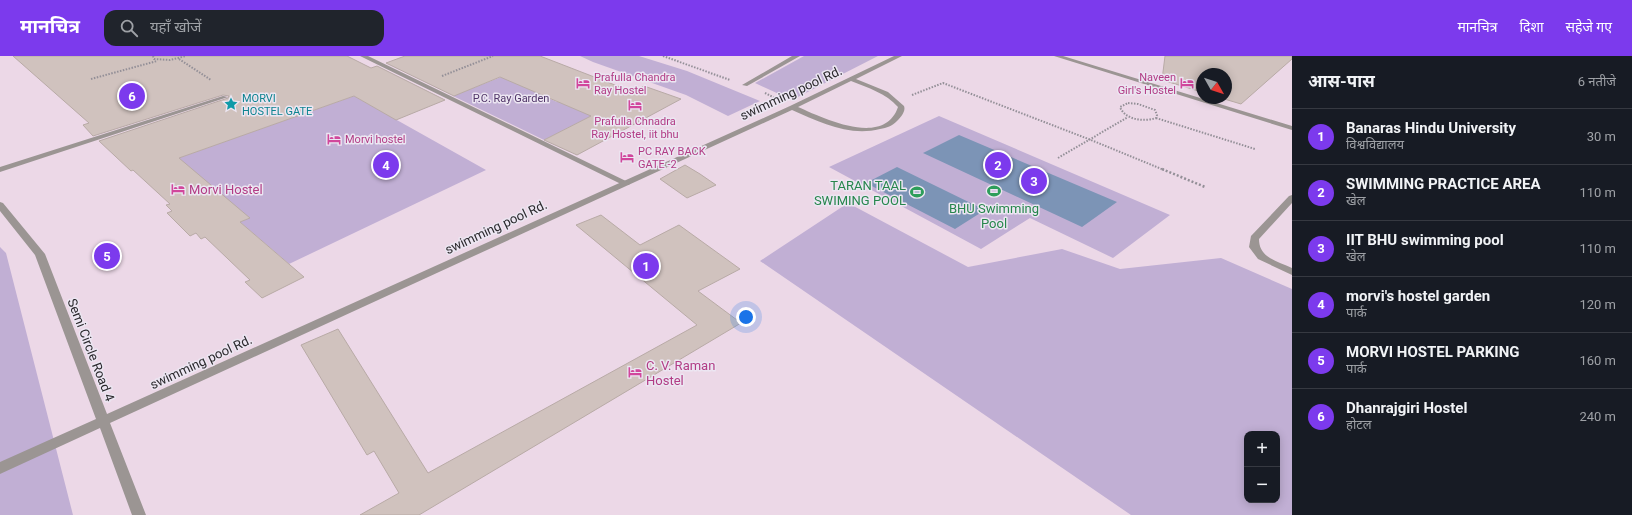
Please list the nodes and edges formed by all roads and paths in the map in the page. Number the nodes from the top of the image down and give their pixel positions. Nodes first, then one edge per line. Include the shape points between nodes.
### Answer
1 (153, 56) edge
2 (186, 56) edge
3 (363, 56) edge
4 (493, 56) edge
5 (797, 56) edge
6 (899, 56) edge
7 (1057, 56) edge
8 (179, 58) junction
9 (157, 60) junction
10 (852, 79) junction
11 (91, 80) dead end
12 (211, 80) dead end
13 (421, 84) junction
14 (745, 85) dead end
15 (225, 97) dead end
16 (897, 100) junction
17 (792, 106) junction
18 (1128, 117) junction
19 (1156, 118) junction
20 (1292, 128) edge
21 (1091, 140) junction
22 (1255, 149) dead end
23 (1058, 158) dead end
24 (0, 170) edge
25 (626, 183) junction
26 (1205, 187) dead end
27 (1292, 198) edge
28 (0, 205) edge
29 (1292, 272) edge
30 (103, 421) junction
31 (0, 468) edge
32 (139, 515) edge

1 - 9 path
2 - 8 path
3 - 13 street
4 - 13 path
5 - 14 street
6 - 10 street, swimming pool Rd.
7 - 20 street
8 - 9 path
8 - 12 path
9 - 11 path
10 - 16 street
10 - 17 street, swimming pool Rd.
13 - 25 street
15 - 24 street
16 - 17 street via 902,107 900,116 871,130 847,129
16 - 21 path via 943,83
17 - 25 street, swimming pool Rd.
18 - 19 path via 1150,120
18 - 19 path via 1120,107 1130,103 1155,110
18 - 21 path
19 - 22 path
21 - 23 path
21 - 26 path
25 - 30 street, swimming pool Rd.
27 - 29 street via 1254,238 1254,247 1261,257
28 - 30 street, Semi Circle Road 4 via 40,254
30 - 31 street, swimming pool Rd.
30 - 32 street, Semi Circle Road 4

